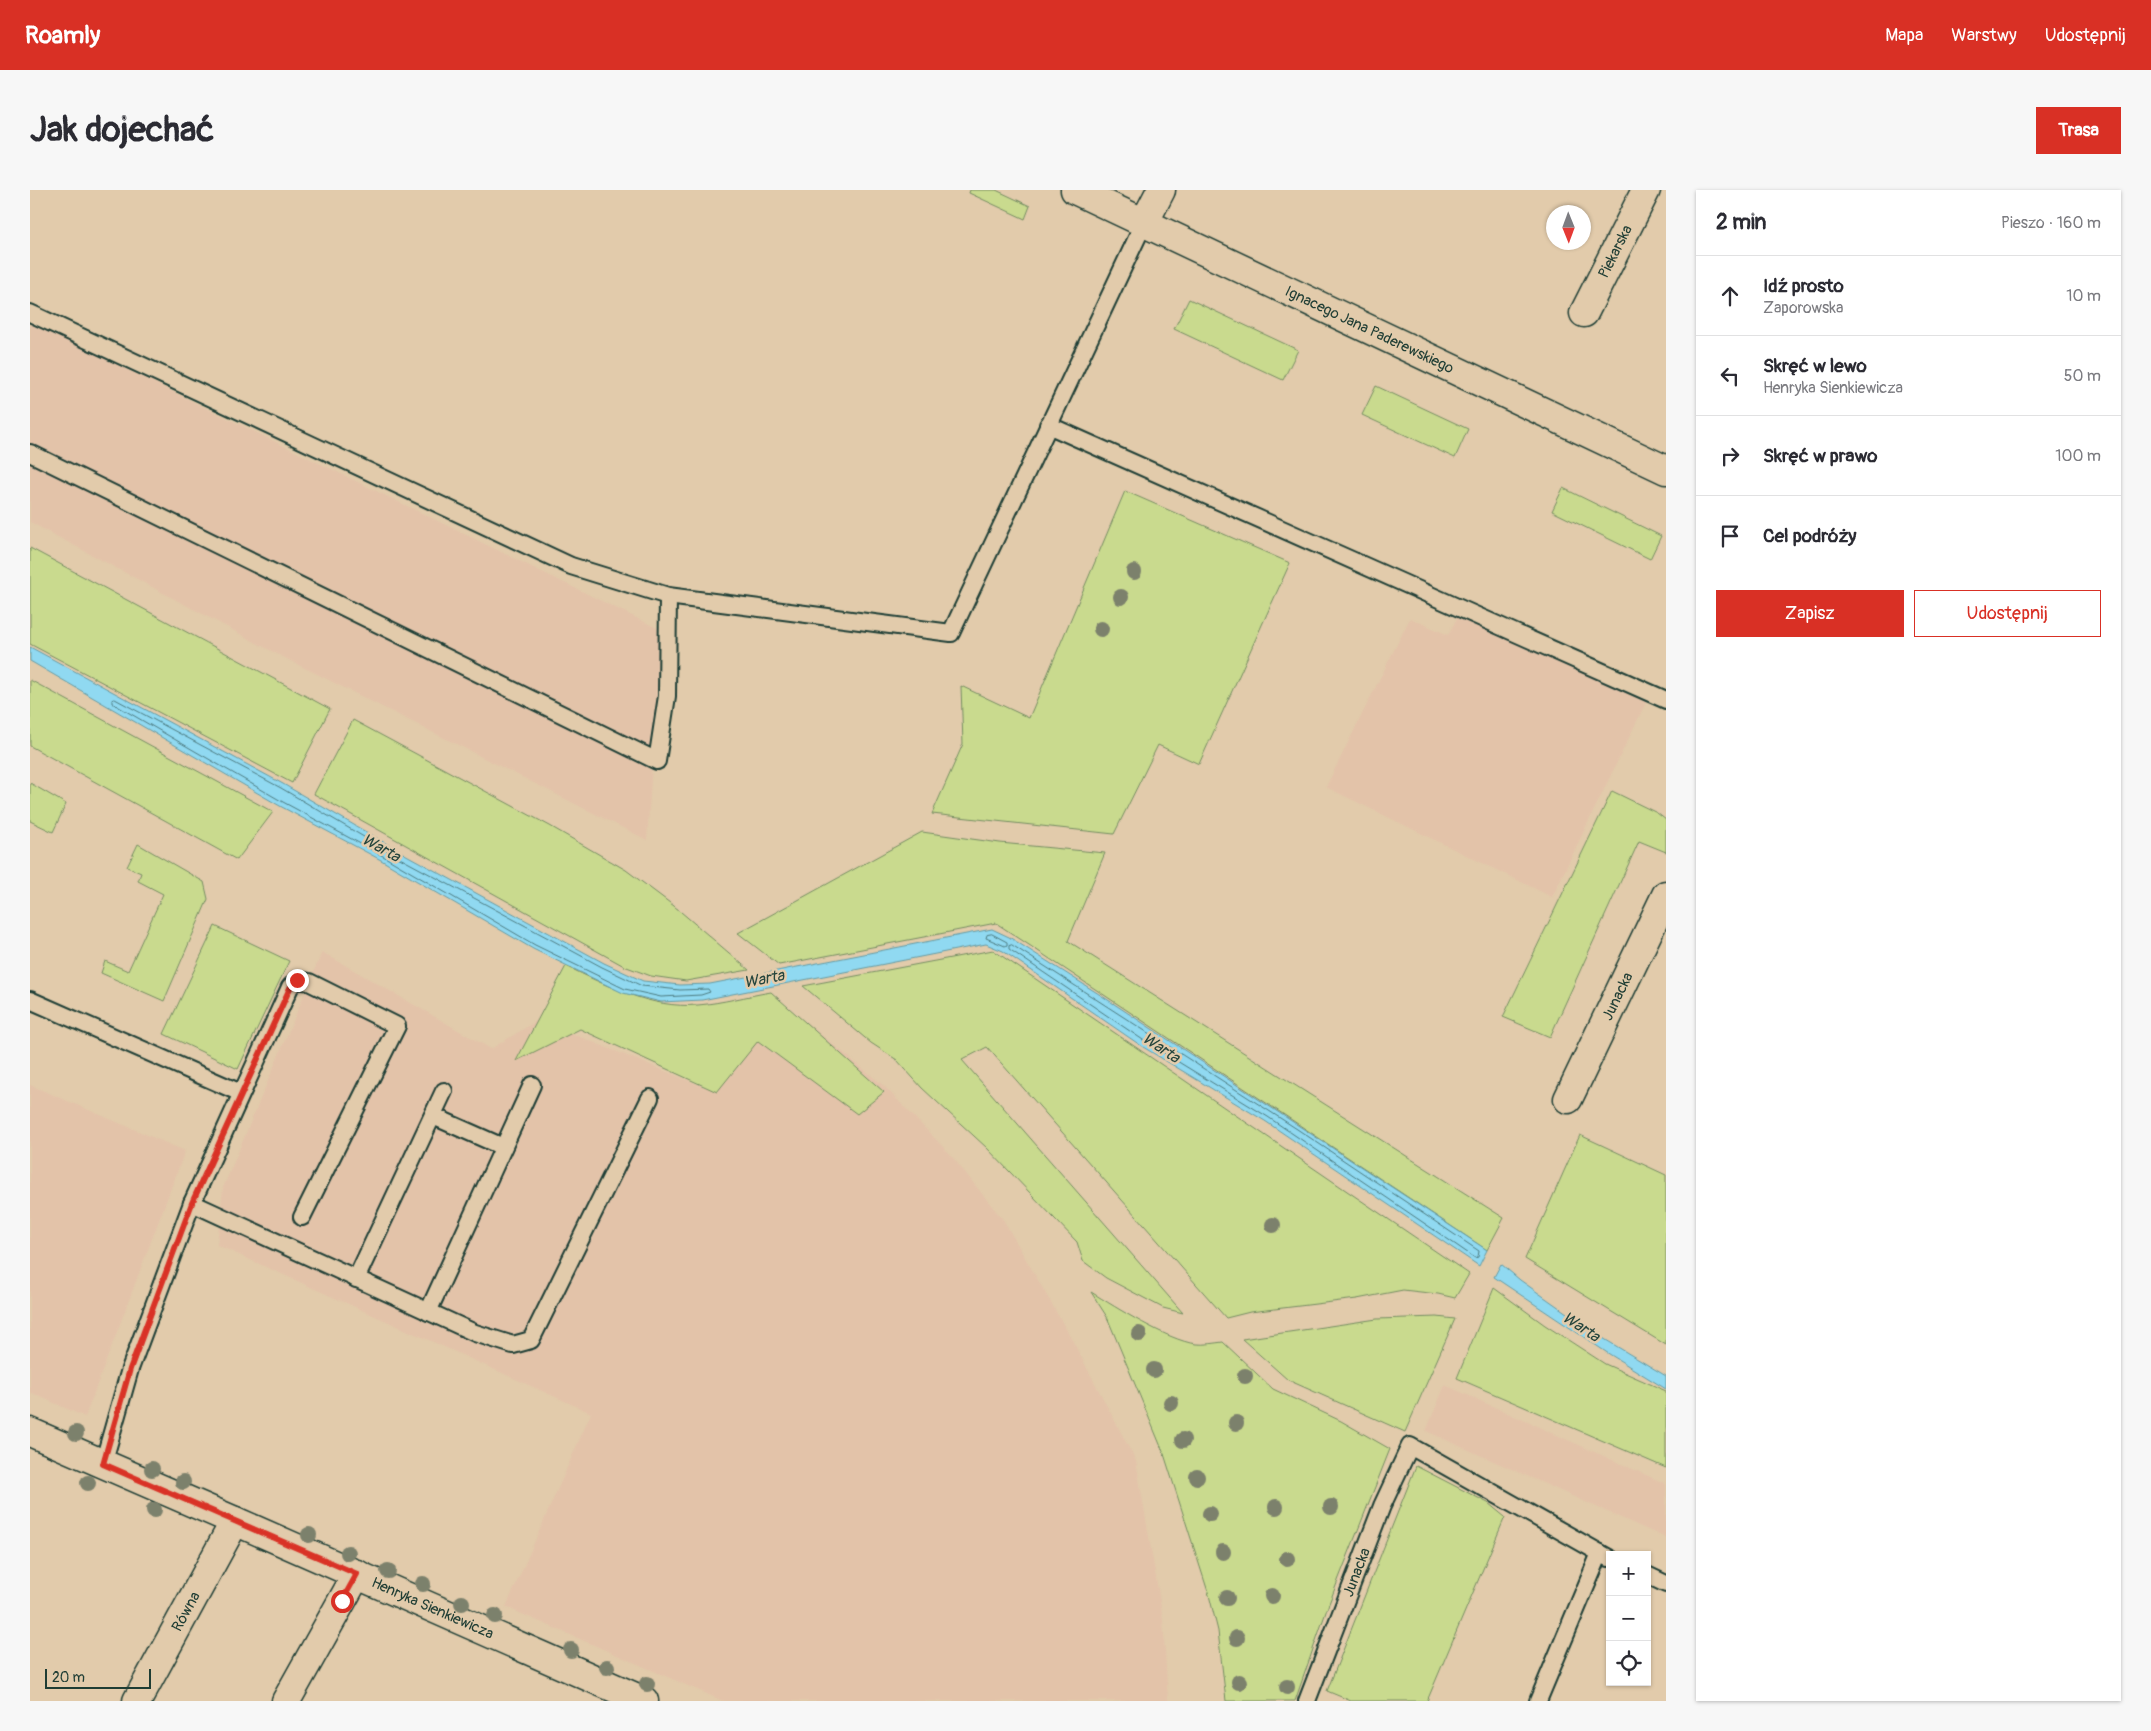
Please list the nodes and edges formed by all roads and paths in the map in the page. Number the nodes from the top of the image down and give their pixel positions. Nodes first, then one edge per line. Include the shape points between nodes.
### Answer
1 (1075, 190) edge
2 (1161, 190) edge
3 (1646, 190) edge
4 (1144, 223) junction
5 (30, 313) edge
6 (1584, 313) dead end
7 (1048, 425) junction
8 (30, 453) edge
9 (1666, 470) edge
10 (668, 596) junction
11 (1666, 700) edge
12 (1666, 895) edge
13 (30, 1000) edge
14 (532, 1085) dead end
15 (444, 1091) dead end
16 (241, 1093) junction
17 (650, 1098) dead end
18 (1568, 1099) dead end
19 (433, 1116) junction
20 (503, 1147) junction
21 (192, 1203) junction
22 (302, 1217) dead end
23 (356, 1280) junction
24 (428, 1312) junction
25 (30, 1432) edge
26 (103, 1464) junction
27 (235, 1521) junction
28 (1605, 1556) edge
29 (357, 1574) junction
30 (1651, 1577) edge
31 (1666, 1584) edge
32 (137, 1701) edge
33 (286, 1701) edge
34 (644, 1701) edge
35 (1307, 1701) edge
36 (1538, 1701) edge

1 - 4 street, Ignacego Jana Paderewskiego
2 - 4 street
3 - 6 street, Piekarska
4 - 7 lane
4 - 9 street, Ignacego Jana Paderewskiego
5 - 10 lane via 571,566
7 - 10 lane via 951,633
7 - 11 lane
8 - 10 lane via 657,761 667,696
12 - 18 street, Junacka
13 - 16 lane
14 - 20 lane
15 - 19 lane
16 - 21 lane
16 - 22 lane via 290,988 297,980 309,982 397,1026
17 - 24 lane via 531,1340 513,1345 475,1333
19 - 20 lane
19 - 23 lane
20 - 24 lane
21 - 23 lane
21 - 26 lane via 130,1369
23 - 24 lane
25 - 26 street, Henryka Sienkiewicza
26 - 27 street, Henryka Sienkiewicza
27 - 29 street, Henryka Sienkiewicza
27 - 32 street, Równa
28 - 35 lane, Junacka via 1410,1446 1382,1506
28 - 36 lane
29 - 33 street
29 - 34 street, Henryka Sienkiewicza
30 - 31 lane

